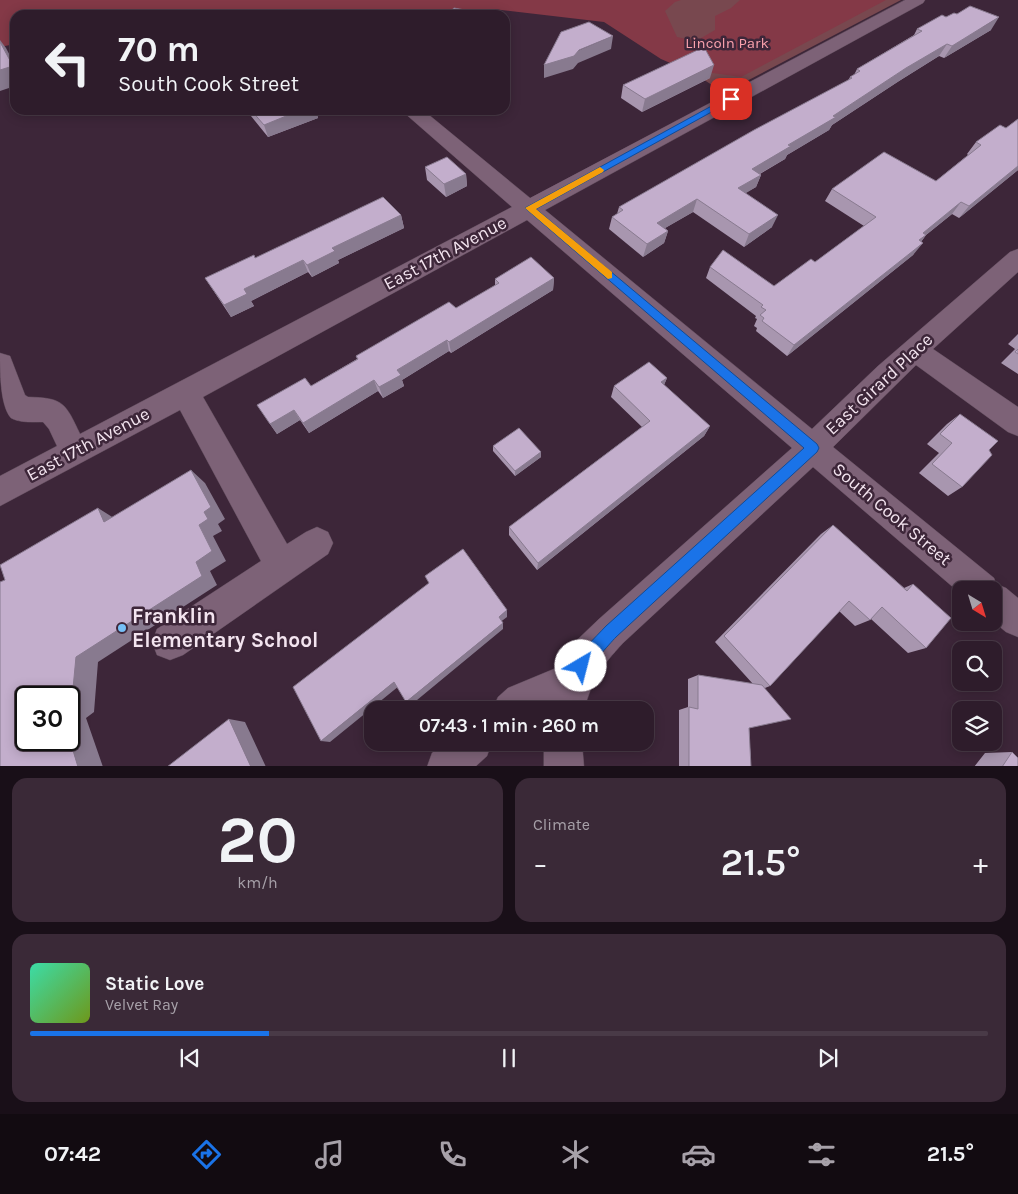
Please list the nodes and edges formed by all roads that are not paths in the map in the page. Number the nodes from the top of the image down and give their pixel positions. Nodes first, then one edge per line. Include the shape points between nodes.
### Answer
1 (917, 0) edge
2 (417, 115) edge
3 (529, 208) junction
4 (1018, 258) edge
5 (915, 350) junction
6 (0, 364) edge
7 (185, 392) junction
8 (1018, 423) edge
9 (813, 448) junction
10 (74, 452) junction
11 (0, 492) edge
12 (317, 544) dead end
13 (282, 567) junction
14 (971, 581) edge
15 (1002, 607) edge
16 (1018, 620) edge
17 (170, 642) dead end
18 (570, 694) edge
19 (522, 701) edge
20 (463, 751) edge
21 (563, 751) edge
22 (446, 766) edge
23 (564, 766) edge

1 - 3 street, East 17th Avenue
2 - 3 street, South Cook Street
3 - 7 street, East 17th Avenue
3 - 9 street, South Cook Street
4 - 5 street, East Girard Place
5 - 8 street
5 - 9 street, East Girard Place
6 - 10 street via 14,402 21,408 50,410 60,421
7 - 10 street, East 17th Avenue
7 - 13 street
9 - 14 street, South Cook Street
9 - 18 street, East Girard Place via 611,631 589,654
10 - 11 street, East 17th Avenue
12 - 13 street
13 - 17 street
15 - 16 street
18 - 19 street
20 - 22 street
21 - 23 street

